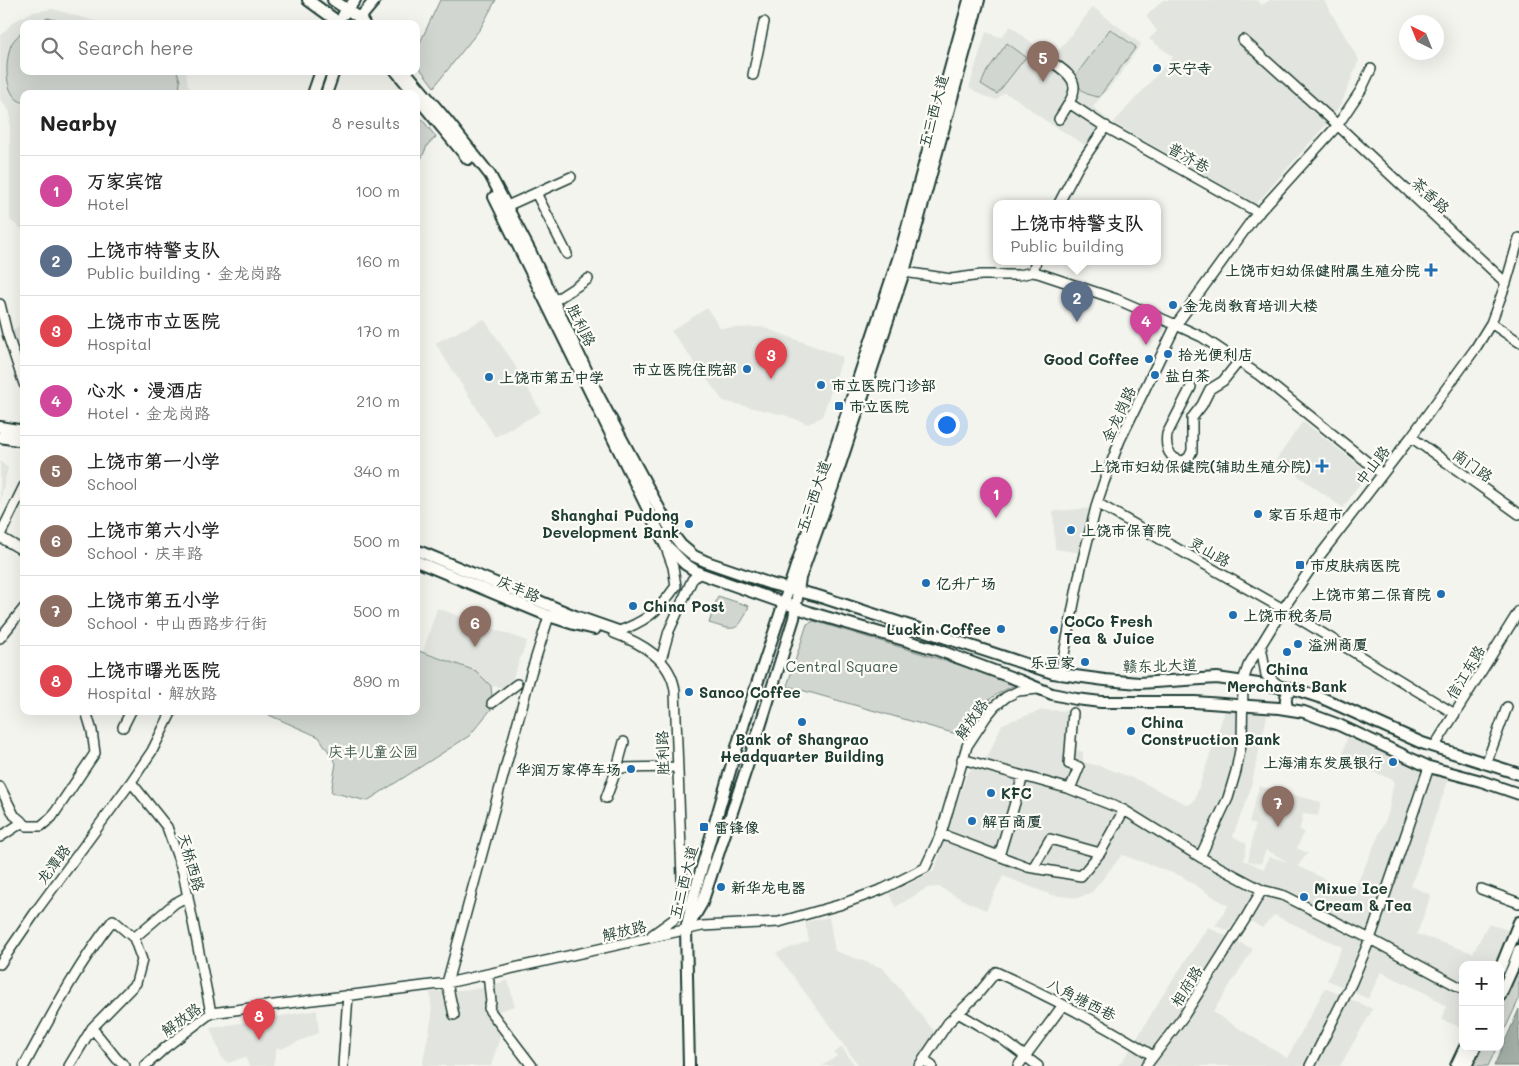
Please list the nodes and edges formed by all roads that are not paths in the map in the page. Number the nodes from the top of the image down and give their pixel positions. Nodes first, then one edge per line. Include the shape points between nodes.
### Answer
1 (308, 0) edge
2 (333, 0) edge
3 (355, 0) edge
4 (375, 0) edge
5 (969, 0) edge
6 (978, 0) edge
7 (347, 10) junction
8 (334, 20) edge
9 (340, 20) edge
10 (359, 20) edge
11 (362, 20) edge
12 (764, 22) dead end
13 (1243, 40) dead end
14 (1050, 61) dead end
15 (1371, 69) dead end
16 (320, 75) edge
17 (333, 75) edge
18 (399, 75) edge
19 (408, 75) edge
20 (753, 75) dead end
21 (314, 90) edge
22 (327, 90) edge
23 (411, 90) edge
24 (420, 101) edge
25 (1069, 103) junction
26 (1059, 119) dead end
27 (1106, 126) junction
28 (1337, 126) junction
29 (571, 177) dead end
30 (536, 193) junction
31 (1061, 200) edge
32 (507, 206) junction
33 (1259, 212) junction
34 (1519, 238) edge
35 (567, 254) dead end
36 (1035, 265) edge
37 (904, 272) junction
38 (1033, 272) junction
39 (588, 279) dead end
40 (1506, 283) junction
41 (554, 301) junction
42 (0, 304) edge
43 (1491, 323) junction
44 (1176, 325) junction
45 (1519, 342) edge
46 (1239, 360) junction
47 (20, 372) edge
48 (1191, 387) dead end
49 (0, 427) edge
50 (20, 430) edge
51 (0, 437) edge
52 (1411, 437) junction
53 (20, 440) edge
54 (1382, 474) junction
55 (20, 494) edge
56 (1097, 503) junction
57 (1519, 514) edge
58 (0, 536) edge
59 (665, 544) junction
60 (20, 548) edge
61 (420, 552) edge
62 (420, 563) edge
63 (699, 573) junction
64 (788, 589) junction
65 (798, 592) junction
66 (783, 602) junction
67 (795, 607) junction
68 (1283, 609) junction
69 (1519, 610) edge
70 (20, 613) edge
71 (549, 616) junction
72 (616, 632) junction
73 (0, 638) edge
74 (1261, 646) junction
75 (661, 660) junction
76 (1060, 675) junction
77 (1243, 681) junction
78 (517, 684) dead end
79 (1281, 687) junction
80 (1038, 689) junction
81 (1294, 689) junction
82 (492, 702) dead end
83 (1243, 705) junction
84 (1506, 707) dead end
85 (1288, 709) junction
86 (1073, 713) dead end
87 (1455, 714) junction
88 (87, 715) edge
89 (129, 715) edge
90 (170, 715) edge
91 (123, 727) dead end
92 (624, 742) dead end
93 (1434, 748) junction
94 (962, 759) junction
95 (1486, 764) junction
96 (678, 767) junction
97 (1428, 767) junction
98 (617, 768) junction
99 (1519, 774) edge
100 (1023, 776) junction
101 (131, 782) junction
102 (0, 787) edge
103 (1070, 789) junction
104 (1519, 794) edge
105 (606, 798) dead end
106 (1124, 810) junction
107 (23, 822) junction
108 (941, 834) junction
109 (0, 837) edge
110 (1100, 853) junction
111 (999, 856) junction
112 (1194, 857) junction
113 (1033, 868) junction
114 (1481, 889) dead end
115 (1262, 890) junction
116 (188, 896) junction
117 (1519, 903) edge
118 (1519, 922) edge
119 (686, 929) junction
120 (134, 938) junction
121 (647, 939) junction
122 (1370, 939) junction
123 (1519, 950) edge
124 (1504, 961) edge
125 (0, 964) edge
126 (488, 974) junction
127 (447, 983) junction
128 (1459, 987) edge
129 (1504, 987) edge
130 (348, 996) junction
131 (1063, 1005) junction
132 (211, 1013) junction
133 (958, 1013) junction
134 (454, 1015) dead end
135 (92, 1028) junction
136 (1463, 1051) edge
137 (1473, 1051) edge
138 (1153, 1056) junction
139 (1025, 1057) junction
140 (921, 1063) edge
141 (24, 1066) edge
142 (69, 1066) edge
143 (125, 1066) edge
144 (145, 1066) edge
145 (343, 1066) edge
146 (532, 1066) edge
147 (689, 1066) edge
148 (932, 1066) edge
149 (1018, 1066) edge
150 (1038, 1066) edge
151 (1146, 1066) edge
152 (1310, 1066) edge
153 (1456, 1066) edge
154 (1466, 1066) edge

1 - 8 main road
2 - 7 main road
3 - 7 main road
4 - 11 main road
5 - 64 main road, 五三西大道 via 899,258
6 - 37 main road, 五三西大道
7 - 9 main road
7 - 10 main road
12 - 20 street
13 - 28 street, 茶香路
14 - 25 street via 1071,76 1075,92
15 - 28 street, 金龙岗路
16 - 21 main road
17 - 22 main road
18 - 23 main road, 胜利路
19 - 32 main road, 胜利路 via 490,176
24 - 59 main road, 胜利路 via 488,184
25 - 26 street
25 - 27 street, 普济巷
27 - 31 street
27 - 33 street, 普济巷
28 - 33 street, 金龙岗路
28 - 40 street, 茶香路
29 - 30 street
30 - 32 street
30 - 35 street
32 - 41 main road, 胜利路
33 - 44 street, 金龙岗路
34 - 40 street, 中山路
36 - 38 street
37 - 38 street via 950,279
37 - 65 main road, 五三西大道 via 800,578
38 - 44 street via 1116,298
39 - 41 street
40 - 43 street, 中山路
41 - 64 main road, 胜利路 via 597,393 681,545 707,562
42 - 47 street
43 - 45 street
43 - 52 street, 中山路
44 - 46 street
44 - 56 street, 金龙岗路 via 1120,440
46 - 48 street via 1223,381 1210,388 1192,418 1192,452 1184,461 1170,454 1166,441
46 - 54 street
49 - 50 main road
51 - 53 main road
52 - 54 street, 中山路
52 - 57 street, 南门路
54 - 68 street, 中山路
55 - 58 street
56 - 68 street, 灵山路
56 - 76 street, 金龙岗路
58 - 60 street
59 - 63 main road, 胜利路
59 - 72 street via 676,586 651,615
61 - 72 main road
62 - 71 main road, 庆丰路
63 - 66 main road, 胜利路
63 - 75 street via 692,580 669,631
64 - 65 main road, 胜利路
64 - 66 main road, 五三西大道
65 - 67 main road, 五三西大道
65 - 76 main road, 赣东北大道
66 - 67 main road, 胜利路
66 - 119 main road, 五三西大道 via 744,723
67 - 80 main road, 胜利路 via 935,649
67 - 119 main road, 五三西大道 via 759,730 702,903
68 - 74 street, 中山路
68 - 87 street, 灵山路
69 - 87 street, 信江东路
70 - 73 street
71 - 72 main road, 庆丰路
71 - 127 street
72 - 75 street, 胜利路
74 - 77 street, 中山路
74 - 79 street via 1266,675
75 - 96 street, 胜利路 via 673,681
76 - 77 main road, 赣东北大道 via 1139,683 1217,678
77 - 79 main road, 赣东北大道
77 - 83 street, 中山路
78 - 82 street
79 - 81 main road, 赣东北大道
80 - 83 main road, 胜利路 via 1076,700 1101,702
80 - 94 street, 解放路 via 1018,691 995,706 977,729
81 - 85 main road via 1286,697
81 - 93 main road, 赣东北大道 via 1322,698
83 - 85 main road, 胜利路
83 - 112 street, 中山路 via 1242,740 1228,798
84 - 95 street
85 - 97 main road, 胜利路 via 1339,725
86 - 103 street via 1069,764 1078,766
87 - 93 street, 信江东路
88 - 107 street via 95,753 52,817 41,826 27,826
89 - 91 street
90 - 101 street via 152,751
92 - 98 street
93 - 95 main road, 赣东北大道
94 - 100 street
94 - 108 street, 解放路
95 - 99 main road, 赣东北大道
96 - 98 street
96 - 121 street, 胜利路 via 682,904 673,920
97 - 104 main road, 胜利路
97 - 122 street
98 - 105 street
100 - 103 street
100 - 111 street
101 - 116 street, 天桥西路 via 167,827
101 - 125 street, 龙潭路
102 - 107 street via 14,815
103 - 106 street
106 - 110 street
106 - 112 street
107 - 109 street
108 - 111 street
108 - 119 street, 解放路 via 926,868 883,889 778,922
110 - 113 street via 1081,876
110 - 113 street via 1050,839
111 - 113 street
112 - 115 street
114 - 117 street
115 - 122 street via 1285,896
115 - 138 street, 相府路 via 1183,1016
116 - 120 street via 174,903
116 - 132 street, 天桥西路
118 - 124 main road
119 - 121 street, 解放路
119 - 147 main road
120 - 135 street via 142,960 136,983
120 - 141 street via 113,920 69,985
121 - 126 street, 解放路
122 - 128 street
122 - 152 street
123 - 129 main road
126 - 127 street, 解放路
126 - 146 street via 491,1002 488,1008
127 - 130 street, 解放路
127 - 134 street
130 - 132 street, 解放路
130 - 145 street
131 - 133 street, 八角塘西巷 via 996,972
131 - 138 street, 八角塘西巷
131 - 139 street
132 - 144 street, 解放路
133 - 139 street
133 - 140 street
135 - 142 street
135 - 143 street
136 - 153 main road
137 - 154 main road
138 - 151 street, 相府路
139 - 149 street
139 - 150 street
140 - 148 street

